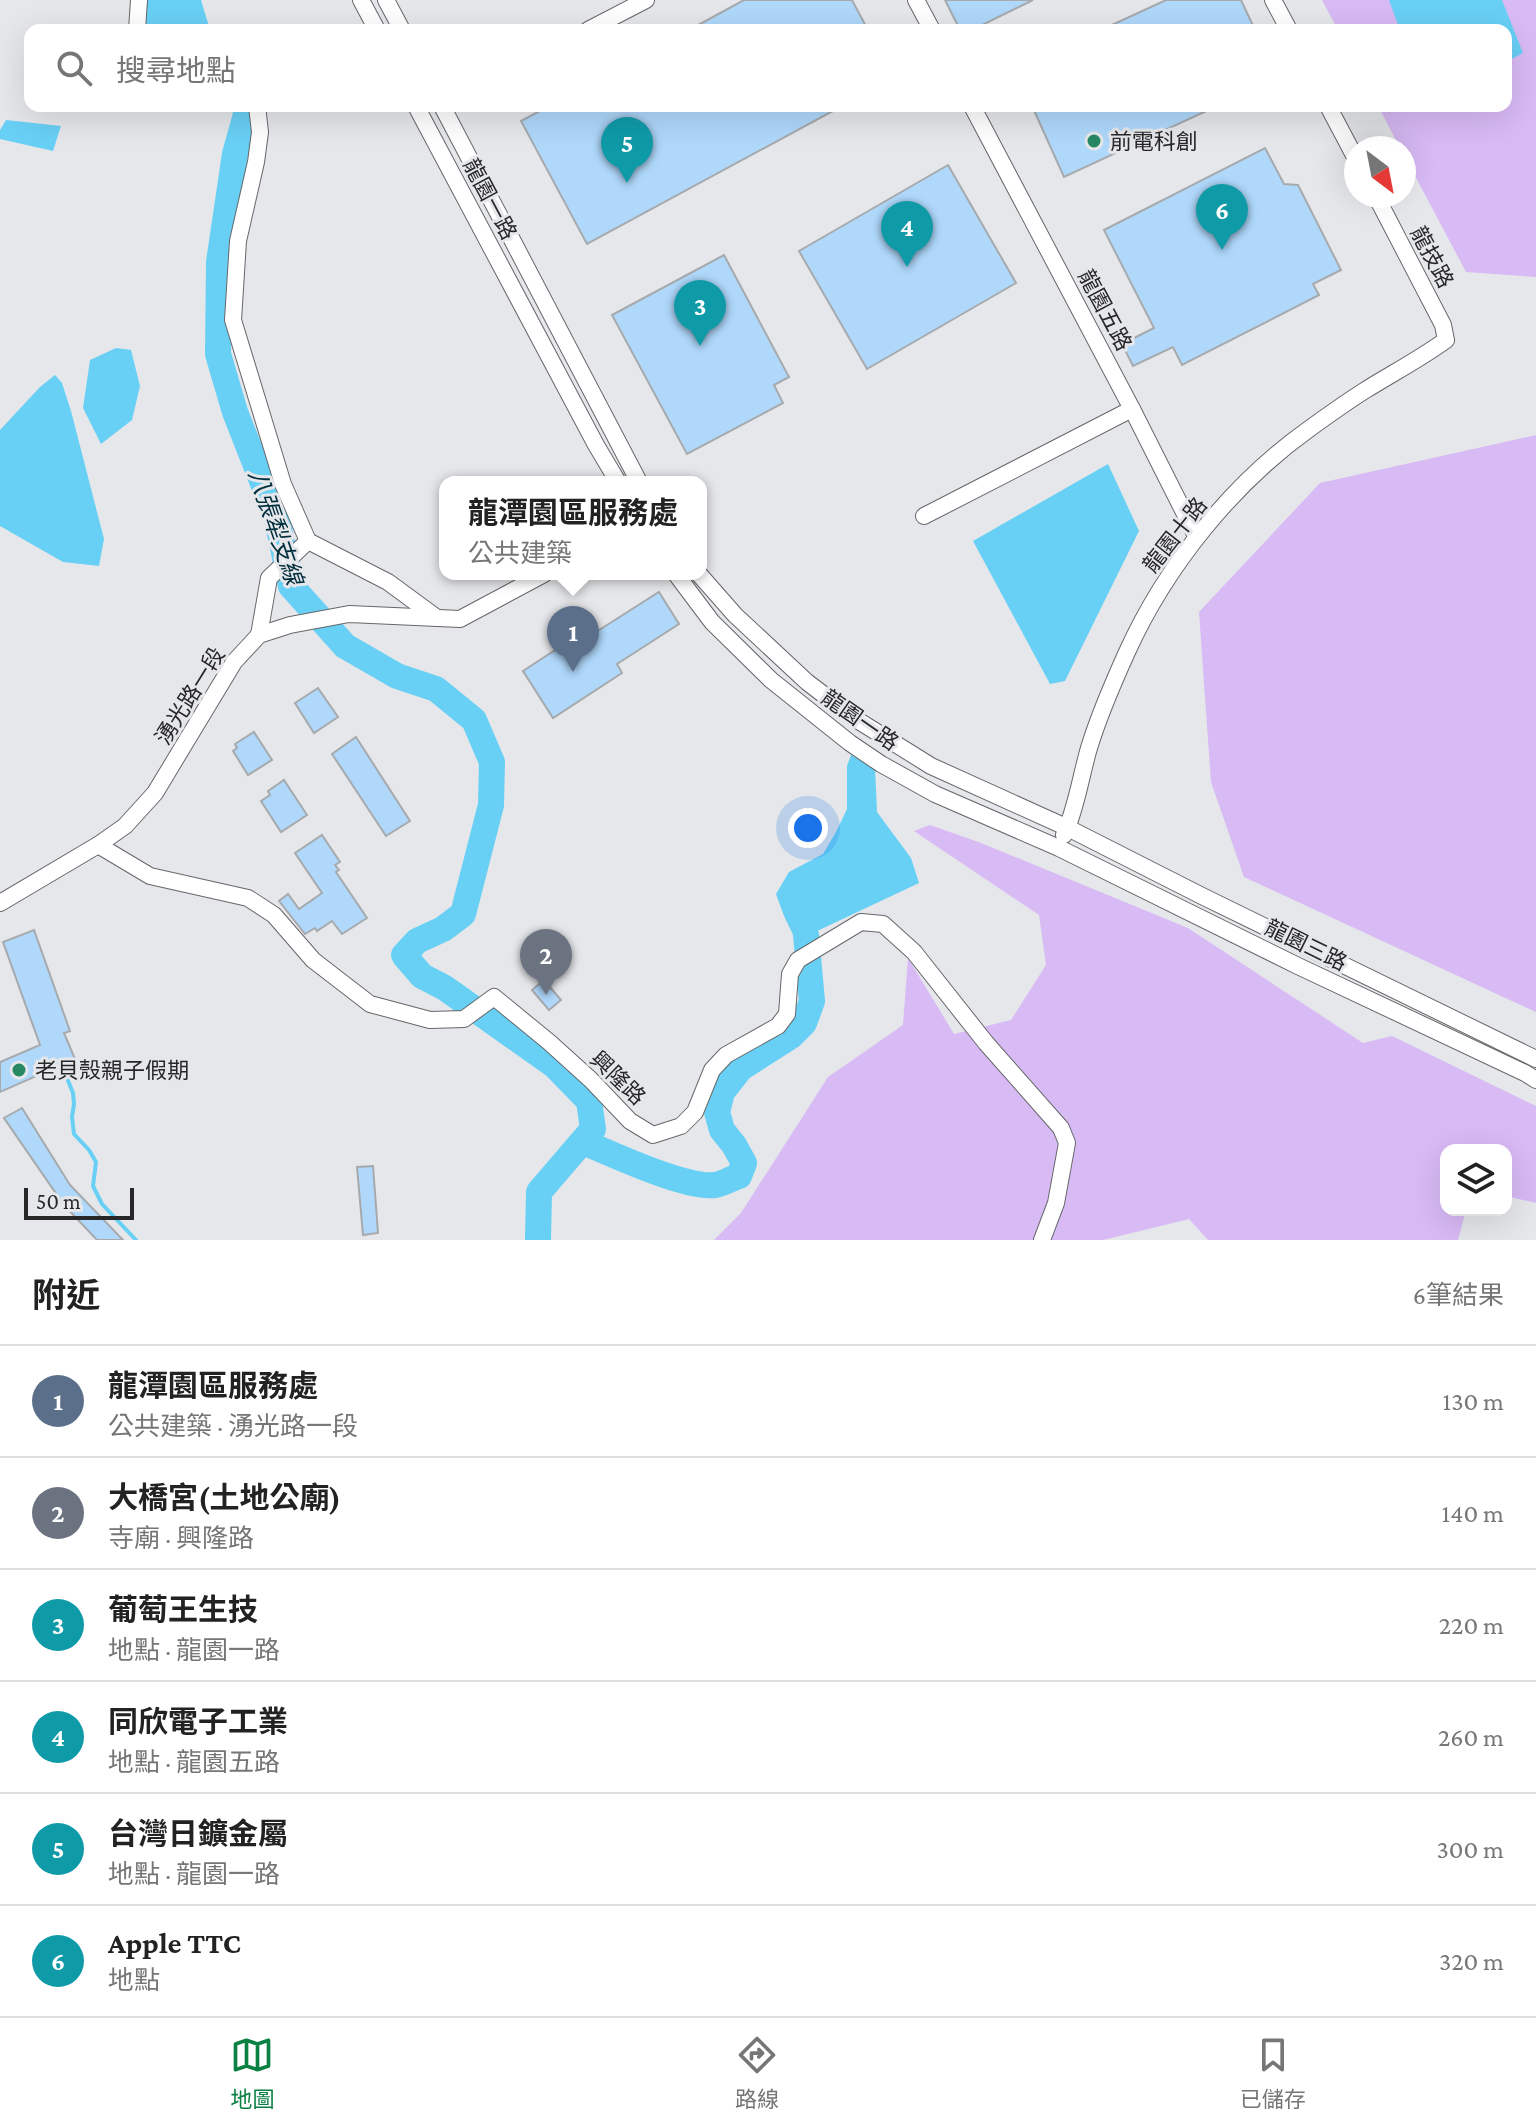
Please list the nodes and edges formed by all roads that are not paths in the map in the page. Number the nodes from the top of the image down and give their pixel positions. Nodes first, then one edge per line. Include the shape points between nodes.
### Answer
1 (139, 0) edge
2 (361, 0) edge
3 (386, 0) edge
4 (646, 0) edge
5 (916, 0) edge
6 (1273, 0) edge
7 (137, 24) edge
8 (374, 24) edge
9 (399, 24) edge
10 (600, 24) edge
11 (929, 24) edge
12 (1286, 24) edge
13 (258, 112) edge
14 (419, 112) edge
15 (443, 112) edge
16 (975, 112) edge
17 (1331, 112) edge
18 (1344, 136) edge
19 (1382, 208) edge
20 (1446, 340) joint
21 (1132, 409) junction
22 (614, 476) edge
23 (636, 476) edge
24 (924, 516) dead end
25 (1196, 536) junction
26 (308, 541) junction
27 (533, 580) edge
28 (680, 580) edge
29 (704, 580) edge
30 (437, 618) junction
31 (259, 635) junction
32 (1068, 828) junction
33 (98, 845) junction
34 (1059, 848) junction
35 (0, 903) edge
36 (1536, 1059) edge
37 (1536, 1080) edge
38 (1042, 1240) edge

1 - 7 street
2 - 8 street
3 - 9 street
4 - 10 street
5 - 11 street
6 - 12 street
13 - 26 street via 260,132 238,241 233,320 283,484
14 - 22 street, 龍園一路
15 - 23 street, 龍園一路
16 - 21 street, 龍園五路
17 - 18 street
19 - 20 street, 龍技路
20 - 25 street, 龍園十路 via 1306,431 1258,471
21 - 24 street
21 - 25 street, 龍園五路
25 - 32 street, 龍園十路 via 1157,595 1112,686
26 - 30 street via 388,582
26 - 31 street via 269,578
27 - 30 street via 460,619
28 - 34 street, 龍園一路 via 746,656 850,743 935,794
29 - 32 street, 龍園一路 via 807,682 854,718 931,766
30 - 31 street via 349,614
31 - 33 street, 湧光路一段 via 234,662 155,793 125,826
32 - 34 street, 龍園十路
32 - 36 street, 龍園三路
33 - 35 street, 湧光路一段
33 - 38 street, 興隆路 via 150,876 248,898 274,915 313,960 370,1004 430,1020 464,1019 494,997 591,1080 630,1121 653,1135 681,1126 695,1112 712,1070 726,1055 778,1026 787,1014 790,974 798,960 861,922 883,924 914,952 1061,1128 1067,1143 1056,1203
34 - 37 street, 龍園三路

